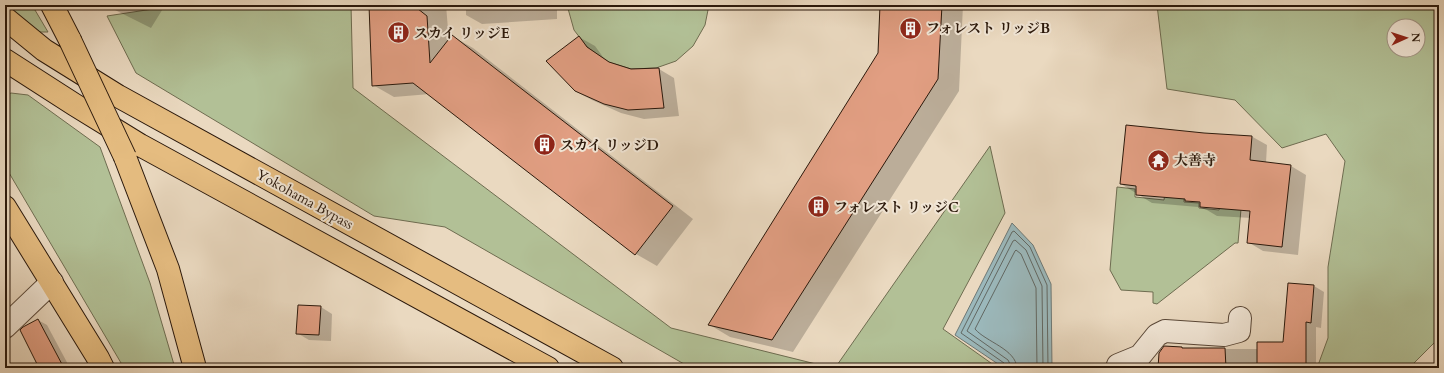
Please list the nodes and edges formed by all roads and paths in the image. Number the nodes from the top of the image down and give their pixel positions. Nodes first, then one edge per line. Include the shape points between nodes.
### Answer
1 (52, 5) edge
2 (5, 18) edge
3 (8, 65) edge
4 (5, 207) edge
5 (52, 282) junction
6 (1240, 318) dead end
7 (5, 327) edge
8 (103, 368) edge
9 (195, 368) edge
10 (548, 368) edge
11 (612, 368) edge
12 (1117, 368) edge

1 - 9 highway, bridge via 126,157 168,269
2 - 11 highway, Yokohama Bypass via 44,50 118,96
3 - 10 highway via 140,144
4 - 5 highway
5 - 7 street
5 - 8 highway
6 - 12 street via 1239,331 1224,335 1165,331 1157,335 1140,356 1118,365

